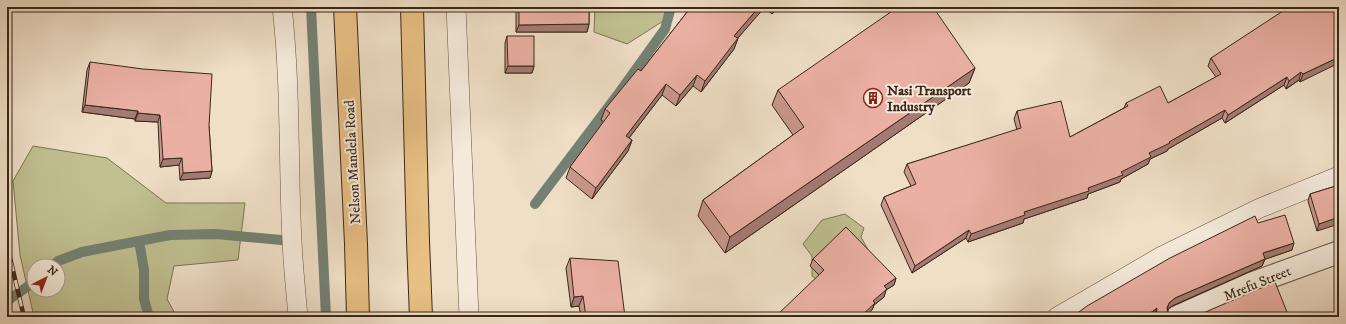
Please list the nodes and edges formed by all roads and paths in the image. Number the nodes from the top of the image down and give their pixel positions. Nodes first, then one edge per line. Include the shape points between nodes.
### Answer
1 (282, 7) edge
2 (345, 7) edge
3 (412, 7) edge
4 (456, 7) edge
5 (1339, 176) edge
6 (1339, 252) edge
7 (298, 317) edge
8 (358, 317) edge
9 (421, 317) edge
10 (469, 317) edge
11 (1057, 317) edge
12 (1177, 317) edge

1 - 7 lane via 290,123 292,242
2 - 8 main road, Nelson Mandela Road
3 - 9 main road
4 - 10 lane
5 - 11 lane via 1260,208 1162,256
6 - 12 street, Mrefu Street via 1253,283

